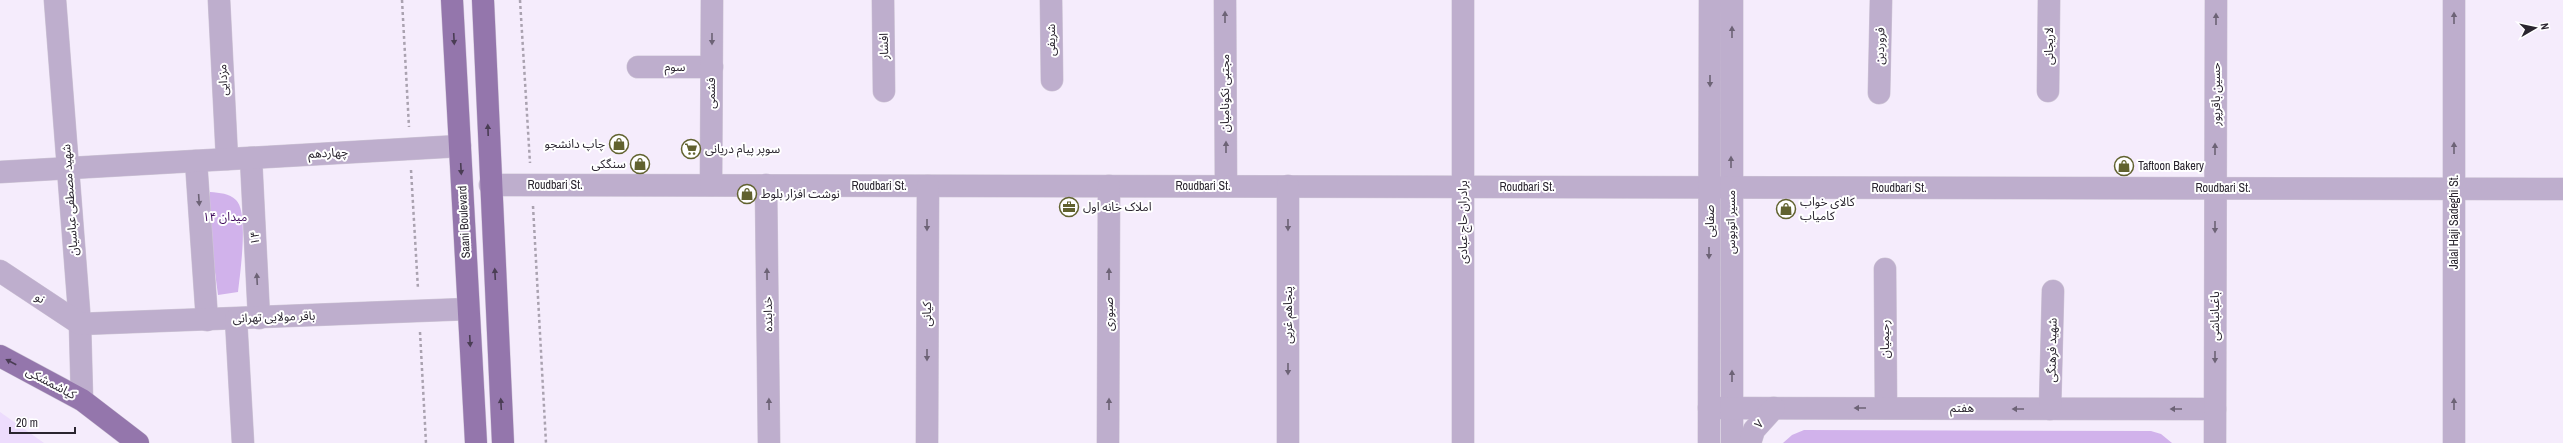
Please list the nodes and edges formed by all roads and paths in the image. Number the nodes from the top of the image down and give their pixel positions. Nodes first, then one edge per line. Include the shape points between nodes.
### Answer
1 (55, 0) edge
2 (219, 0) edge
3 (402, 0) edge
4 (452, 0) edge
5 (483, 0) edge
6 (520, 0) edge
7 (712, 0) edge
8 (883, 0) edge
9 (1051, 0) edge
10 (1225, 0) edge
11 (1463, 0) edge
12 (1710, 0) edge
13 (1732, 0) edge
14 (1881, 0) edge
15 (2049, 0) edge
16 (2216, 0) edge
17 (2454, 0) edge
18 (638, 67) dead end
19 (712, 67) junction
20 (1052, 80) dead end
21 (884, 91) dead end
22 (2048, 91) dead end
23 (1879, 93) dead end
24 (460, 146) junction
25 (410, 149) junction
26 (251, 158) junction
27 (227, 159) junction
28 (196, 161) junction
29 (68, 169) junction
30 (0, 172) edge
31 (490, 185) junction
32 (531, 185) junction
33 (711, 185) junction
34 (766, 185) junction
35 (928, 186) junction
36 (1109, 186) junction
37 (1226, 186) junction
38 (1288, 186) junction
39 (1463, 187) junction
40 (1710, 187) junction
41 (1731, 187) junction
42 (2215, 188) junction
43 (2454, 188) junction
44 (2563, 189) edge
45 (1885, 269) dead end
46 (0, 271) edge
47 (2053, 291) dead end
48 (468, 309) junction
49 (419, 312) junction
50 (259, 318) junction
51 (236, 319) junction
52 (207, 320) junction
53 (80, 324) junction
54 (0, 356) edge
55 (82, 400) junction
56 (1709, 408) junction
57 (1732, 408) junction
58 (1774, 408) junction
59 (1886, 408) junction
60 (2050, 409) junction
61 (2215, 410) junction
62 (138, 443) edge
63 (242, 443) edge
64 (426, 443) edge
65 (476, 443) edge
66 (503, 443) edge
67 (546, 443) edge
68 (769, 443) edge
69 (927, 443) edge
70 (1108, 443) edge
71 (1288, 443) edge
72 (1463, 443) edge
73 (1709, 443) edge
74 (1732, 443) edge
75 (1750, 443) edge
76 (2215, 443) edge
77 (2454, 443) edge

1 - 29 street, شهید مصطفی عباسیان
2 - 27 street, مزدایی
3 - 25 path
4 -> 24 main road, Saani Boulevard
31 -> 5 main road
6 - 32 path
7 -> 19 street, فشمی
8 - 21 street, افشار
9 - 20 street, شریفی
37 -> 10 street, مجتبی نکونامیان
11 - 39 street, برادران حاج عبادی
12 -> 40 street, صفایی
41 -> 13 street, مسیر اتوبوس
14 - 23 street, فروردین
15 - 22 street, لاریجانی
42 -> 16 street, حسین باقرپور
43 -> 17 street, Jalal Haji Sadeghi St.
18 - 19 street, سوم
19 - 33 street, فشمی
24 - 25 street, چهاردهم
24 -> 48 main road, Saani Boulevard
25 - 26 street, چهاردهم
25 - 49 path
26 - 27 street, چهاردهم
50 -> 26 street, ۱۴
27 - 28 street, چهاردهم
28 - 29 street, چهاردهم
28 -> 52 street
29 - 30 street, چهاردهم
29 - 53 street, شهید مصطفی عباسیان
31 - 32 street, Roudbari St.
66 -> 31 main road
32 - 33 street, Roudbari St.
32 - 67 path
33 - 34 street, Roudbari St.
34 - 35 street, Roudbari St.
68 -> 34 street, خدابنده
35 - 36 street, Roudbari St.
35 -> 69 street, کیانی
36 - 37 street, Roudbari St.
70 -> 36 street, صبوری
37 - 38 street, Roudbari St.
38 - 39 street, Roudbari St.
38 -> 71 street, پنجاهم غربی
39 - 40 street, Roudbari St.
39 - 72 street, برادران حاج عبادی
40 - 41 street, Roudbari St.
40 -> 56 street, صفایی
41 - 42 street, Roudbari St.
57 -> 41 street, مسیر اتوبوس
42 - 43 street, Roudbari St.
42 -> 61 street, باغبانباشی
43 - 44 street, Roudbari St.
77 -> 43 street, Jalal Haji Sadeghi St.
45 - 59 street, رحیمیان
46 - 53 street, نو
47 - 60 street, شهید فرهنگی
48 - 49 street, باقر مولایی تهرانی
48 -> 65 main road, Saani Boulevard
49 - 50 street, باقر مولایی تهرانی
49 - 64 path
50 - 51 street, باقر مولایی تهرانی
51 - 52 street, باقر مولایی تهرانی
51 - 63 street
52 - 53 street, باقر مولایی تهرانی
53 - 55 street, شهید مصطفی عباسیان
55 -> 54 main road, کیاشمشکی
55 - 62 main road, کیاشمشکی
56 - 57 street, هفتم
56 - 73 street, صفایی
57 - 58 street, هفتم
57 - 74 street, مسیر اتوبوس
59 -> 58 street, هفتم
58 - 75 street, ۷ via 1754,430
60 -> 59 street, هفتم
61 -> 60 street, هفتم
61 - 76 street, باغبانباشی

